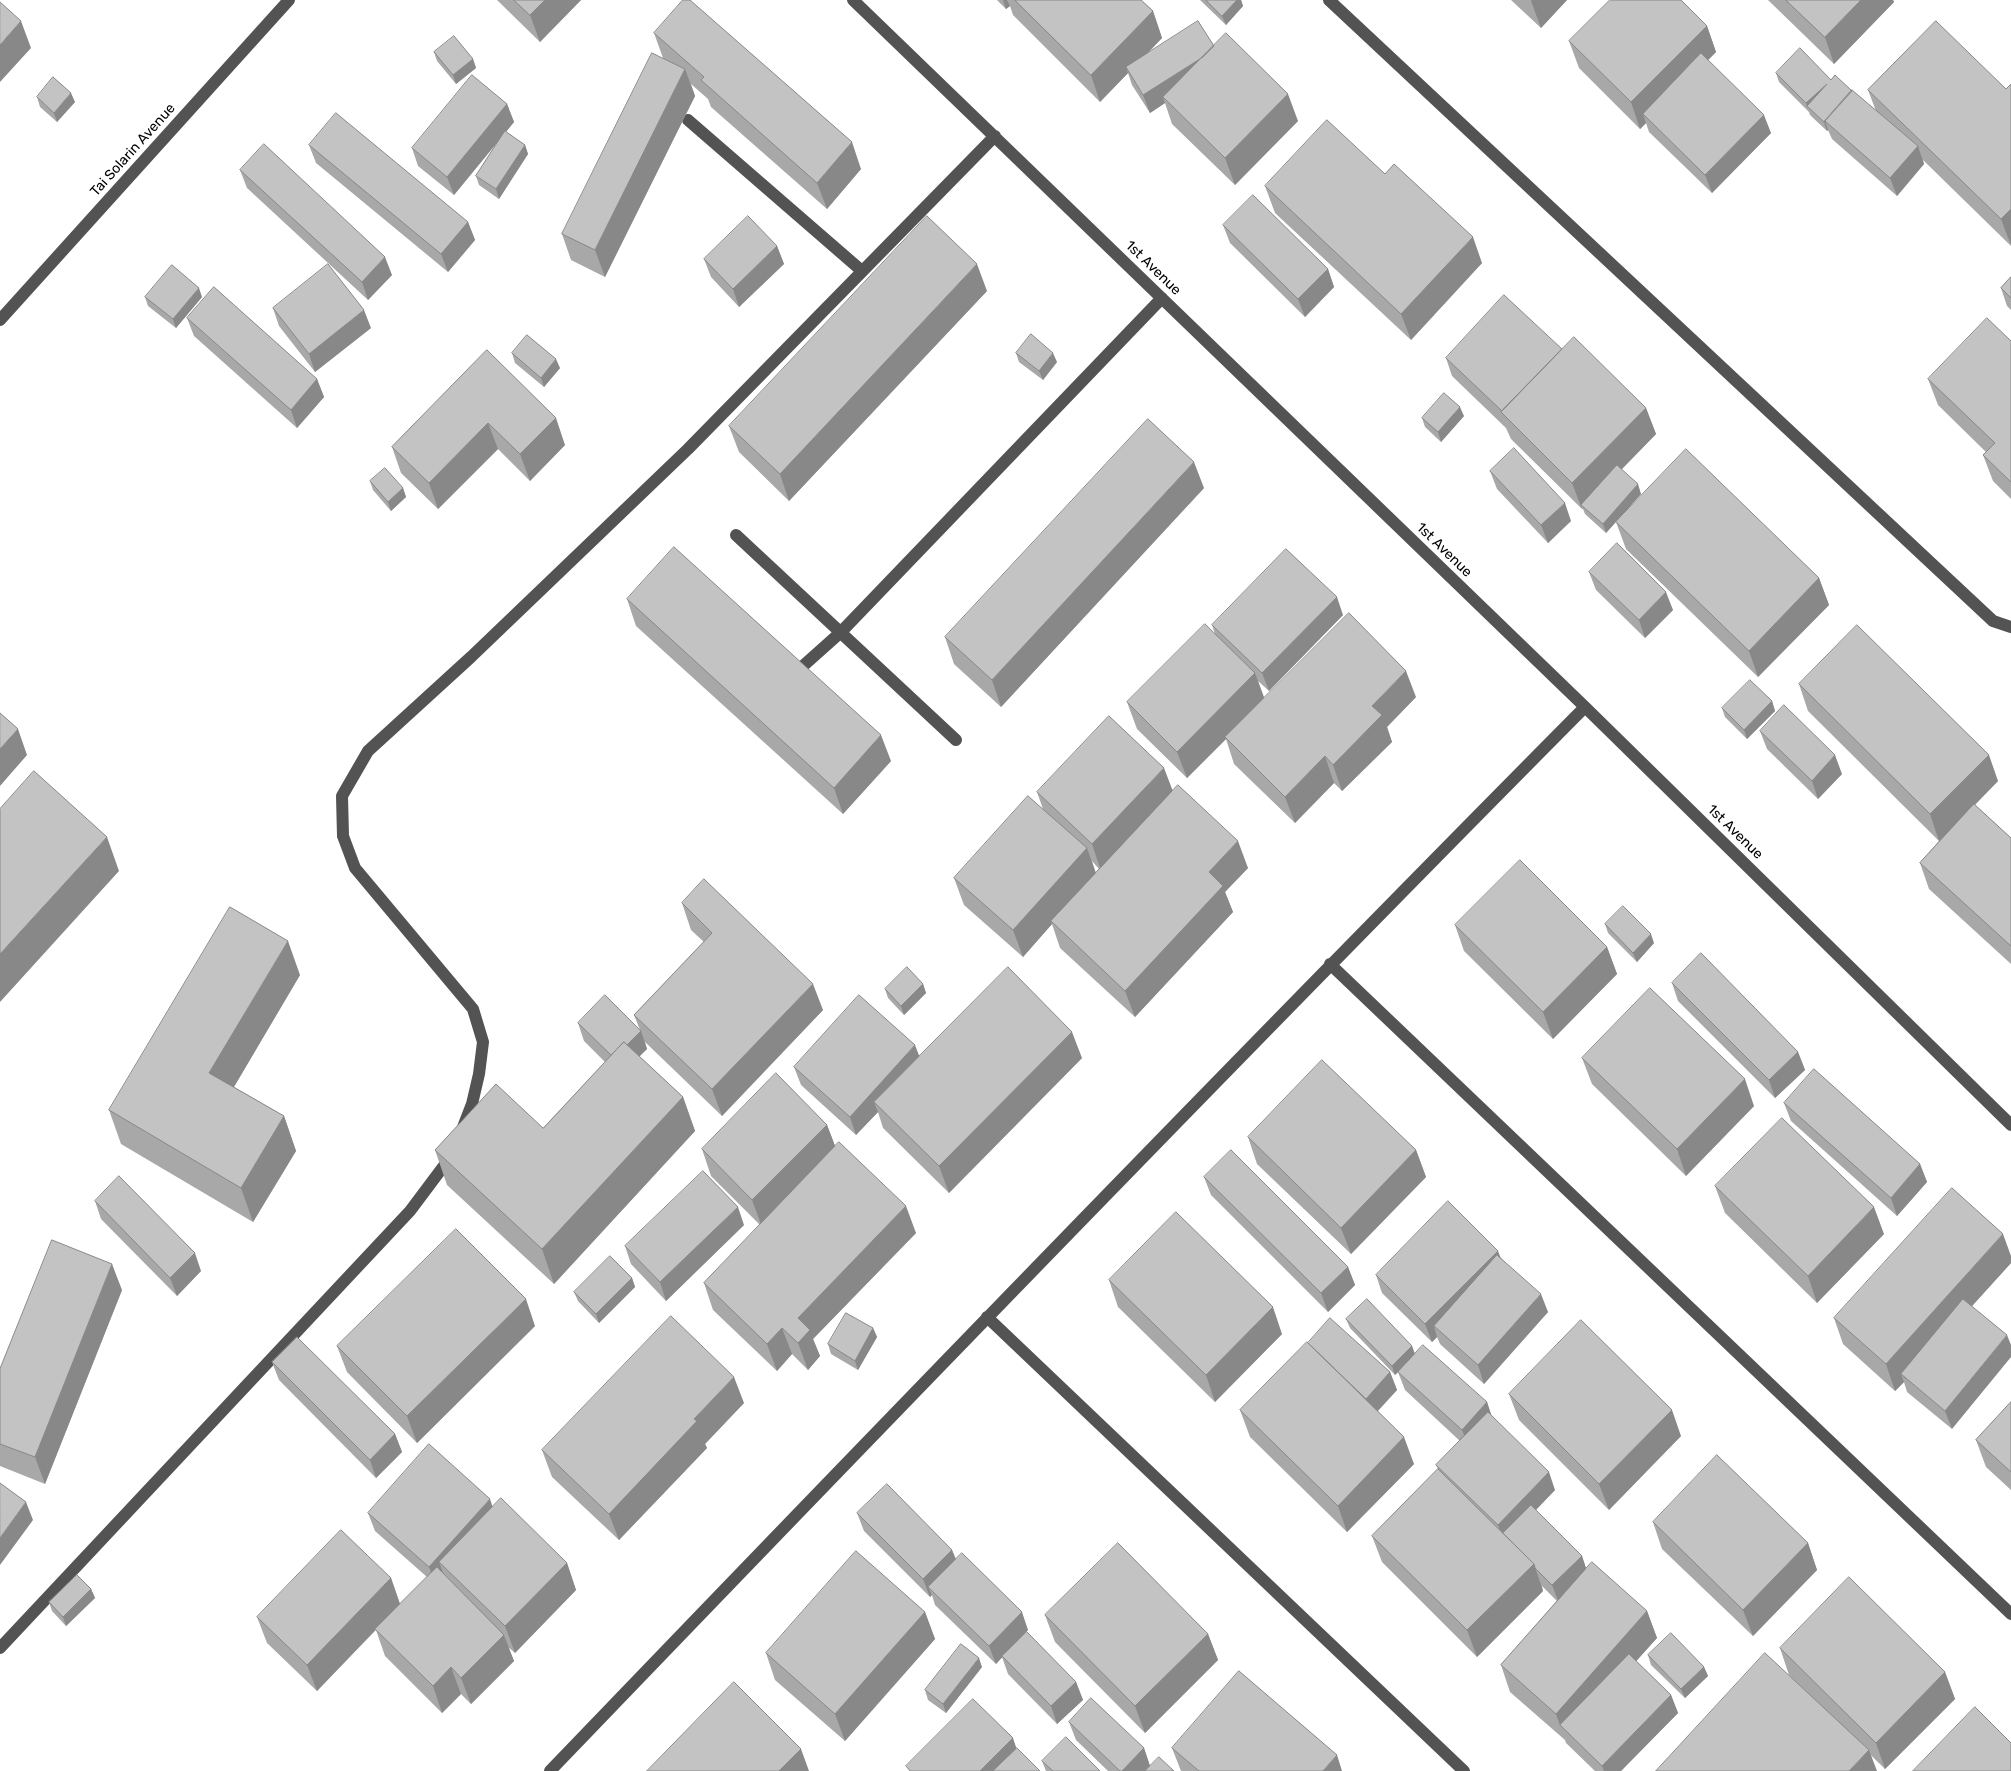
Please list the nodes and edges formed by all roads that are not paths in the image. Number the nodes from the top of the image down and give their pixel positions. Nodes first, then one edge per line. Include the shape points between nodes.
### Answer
1 (289, 0) edge
2 (853, 0) edge
3 (1329, 0) edge
4 (688, 120) dead end
5 (994, 136) junction
6 (862, 271) junction
7 (1162, 298) junction
8 (0, 320) edge
9 (736, 535) dead end
10 (2011, 627) edge
11 (841, 632) junction
12 (794, 674) edge
13 (1585, 707) junction
14 (956, 740) dead end
15 (1330, 964) junction
16 (2011, 1125) edge
17 (987, 1317) junction
18 (2011, 1614) edge
19 (0, 1648) edge
20 (550, 1771) edge
21 (1464, 1771) edge

1 - 8 street, Tai Solarin Avenue
2 - 5 street, 1st Avenue
3 - 10 street via 1993,621
4 - 6 street
5 - 6 street
5 - 7 street, 1st Avenue
6 - 19 street via 688,449 368,751 342,796 344,836 355,868 474,1009 483,1042 472,1104 451,1156 410,1211
7 - 11 street
7 - 13 street, 1st Avenue
9 - 11 street
11 - 12 street
11 - 14 street
13 - 15 street
13 - 16 street, 1st Avenue
15 - 17 street
15 - 18 street
17 - 20 street
17 - 21 street

